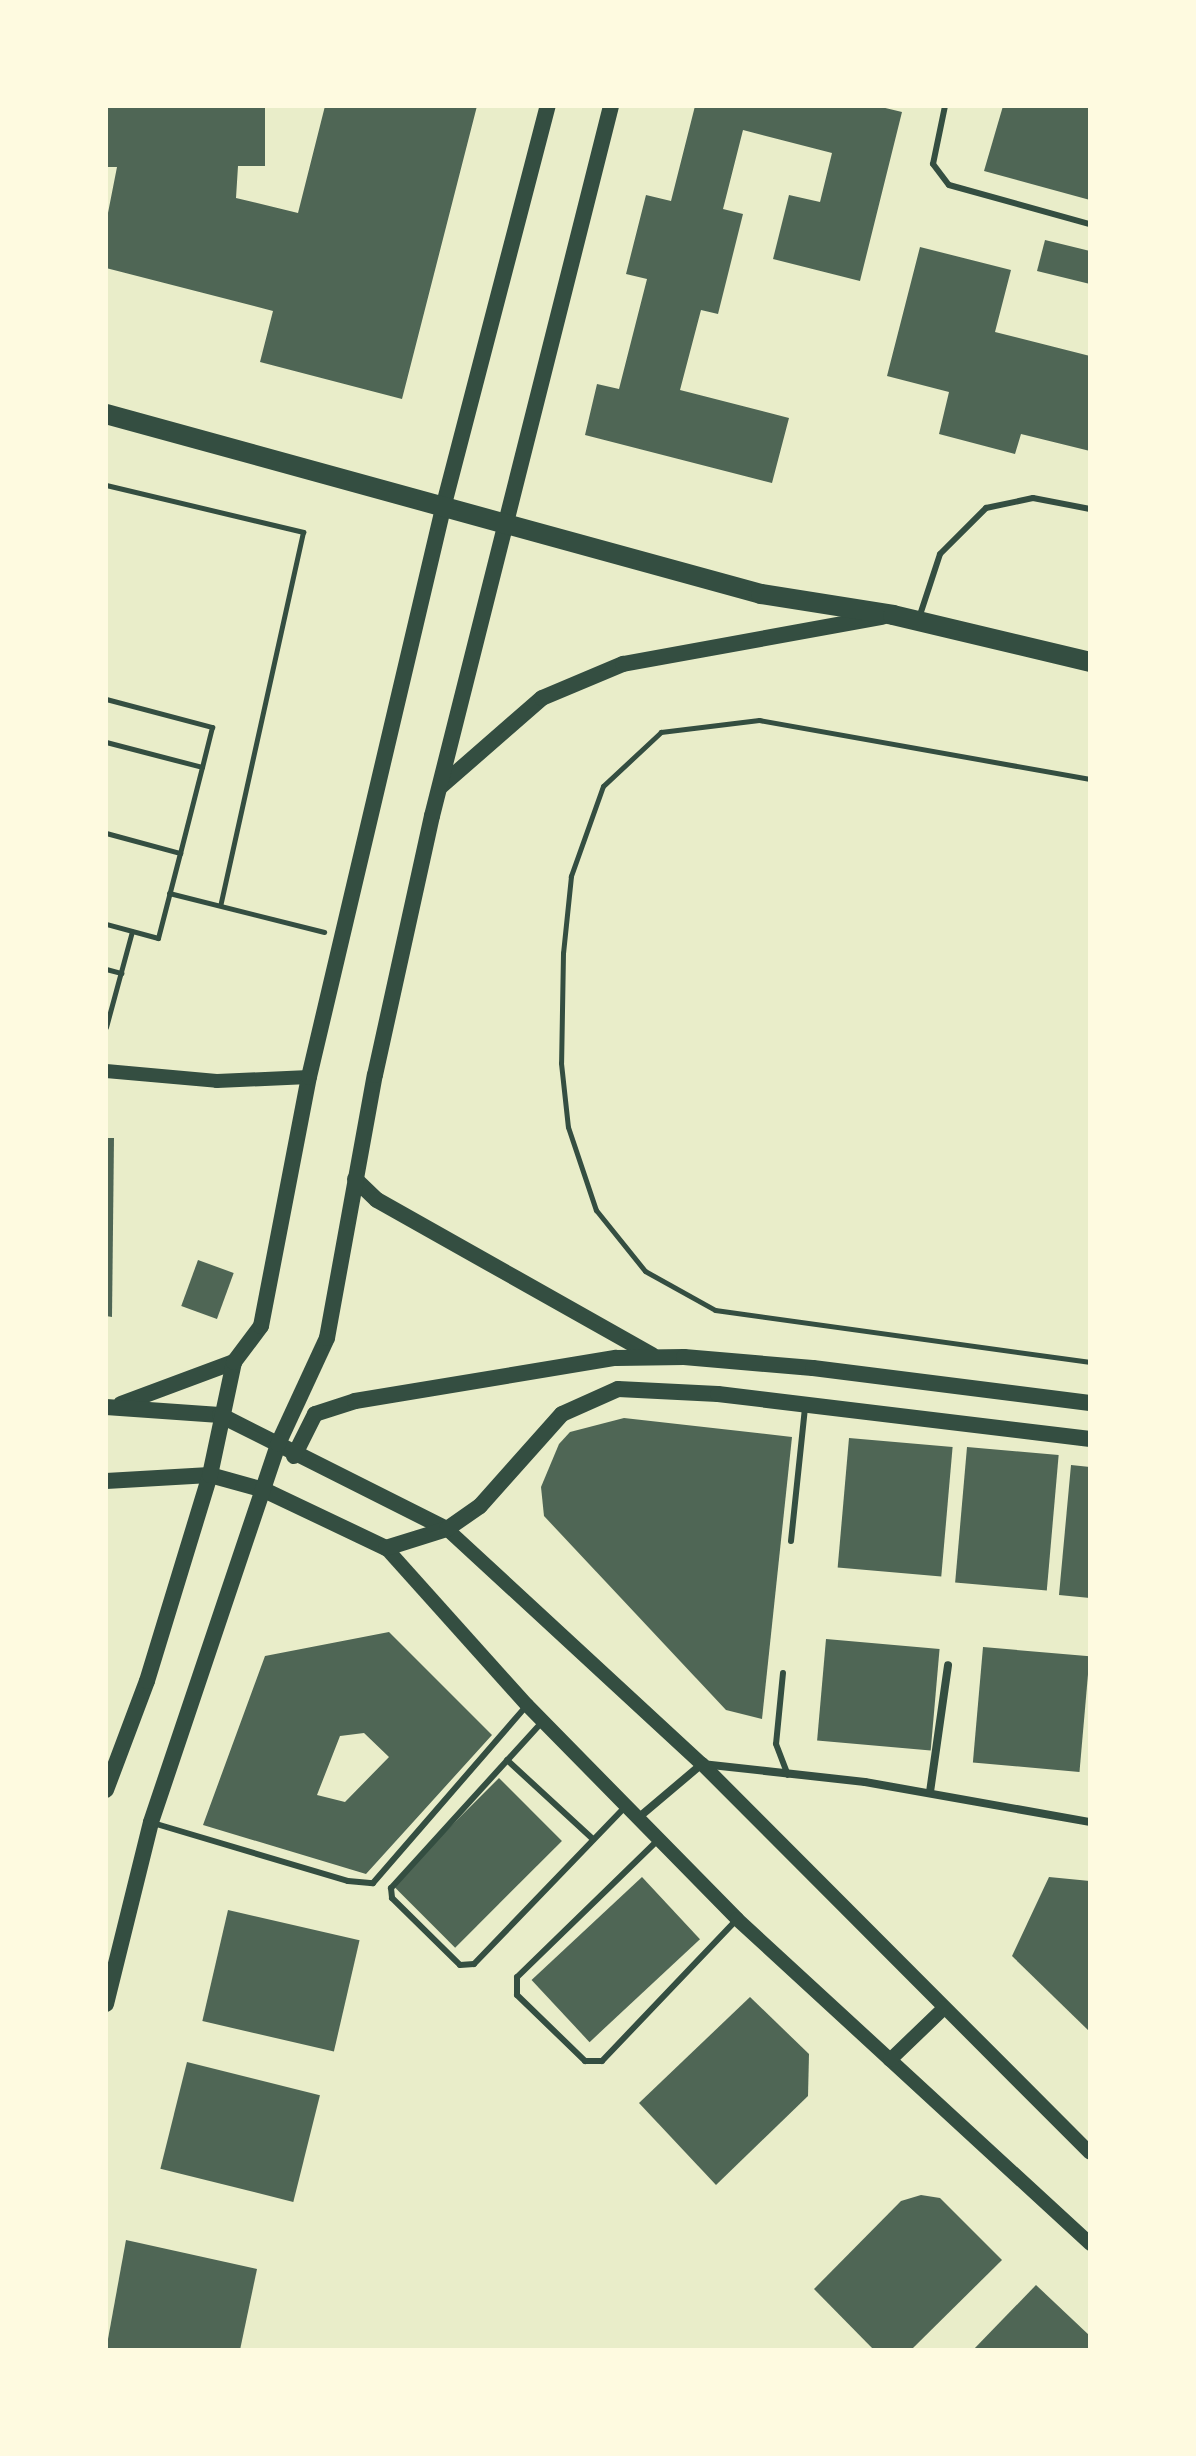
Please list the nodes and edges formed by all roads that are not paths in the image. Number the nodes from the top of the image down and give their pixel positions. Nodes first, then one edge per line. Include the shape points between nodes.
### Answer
1 (548, 106) edge
2 (611, 106) edge
3 (945, 106) edge
4 (1090, 224) edge
5 (106, 414) edge
6 (444, 504) junction
7 (1090, 509) edge
8 (502, 522) junction
9 (893, 615) junction
10 (918, 621) junction
11 (1090, 662) edge
12 (440, 787) junction
13 (106, 1071) edge
14 (309, 1077) junction
15 (355, 1179) junction
16 (654, 1357) junction
17 (234, 1362) junction
18 (1090, 1403) edge
19 (805, 1404) junction
20 (109, 1407) edge
21 (220, 1415) junction
22 (1090, 1439) edge
23 (278, 1444) junction
24 (294, 1456) junction
25 (210, 1475) junction
26 (106, 1481) edge
27 (264, 1490) junction
28 (447, 1529) junction
29 (791, 1541) dead end
30 (386, 1548) junction
31 (948, 1665) dead end
32 (783, 1673) dead end
33 (527, 1705) junction
34 (543, 1721) junction
35 (507, 1760) junction
36 (702, 1764) junction
37 (789, 1776) junction
38 (106, 1790) edge
39 (930, 1792) junction
40 (626, 1806) junction
41 (638, 1818) junction
42 (151, 1822) junction
43 (1090, 1822) edge
44 (593, 1839) junction
45 (659, 1839) junction
46 (737, 1919) junction
47 (106, 2004) edge
48 (944, 2008) junction
49 (890, 2060) junction
50 (1090, 2153) edge
51 (1090, 2244) edge

1 - 6 main road
2 - 8 main road
3 - 4 lane via 933,164 949,185
5 - 6 main road
6 - 8 main road
6 - 14 main road
7 - 10 lane via 1033,498 986,508 940,554
8 - 9 main road via 761,594
8 - 12 main road
9 - 10 main road
9 - 12 main road via 623,664 542,698
10 - 11 main road
12 - 15 main road
13 - 14 street via 217,1081
14 - 17 main road via 261,1326
15 - 16 main road via 377,1200
15 - 23 main road via 327,1338
16 - 18 main road via 813,1368
16 - 24 main road via 616,1358 355,1401 315,1414
17 - 20 main road
17 - 21 main road
19 - 22 main road
19 - 28 main road via 618,1389 590,1398 562,1414 480,1506
19 - 29 lane
20 - 21 main road
21 - 23 main road
21 - 25 main road
23 - 24 main road
23 - 27 main road
24 - 28 main road
25 - 26 main road
25 - 27 main road
25 - 38 main road via 147,1681
27 - 30 main road
27 - 42 main road
28 - 30 main road
28 - 36 street
30 - 33 street
31 - 39 street
32 - 37 lane via 776,1744
33 - 34 street
33 - 42 lane via 373,1883 348,1881
34 - 35 lane
34 - 40 street
35 - 44 lane
35 - 44 lane via 391,1888 392,1898 460,1965 474,1964
36 - 37 street
36 - 41 street
36 - 48 street
37 - 39 street
39 - 43 street
40 - 41 street
40 - 44 lane
41 - 45 street
42 - 47 main road
45 - 46 street
45 - 46 lane via 517,1977 517,1995 585,2061 602,2061
46 - 49 street
48 - 49 street
48 - 50 street
49 - 51 street

